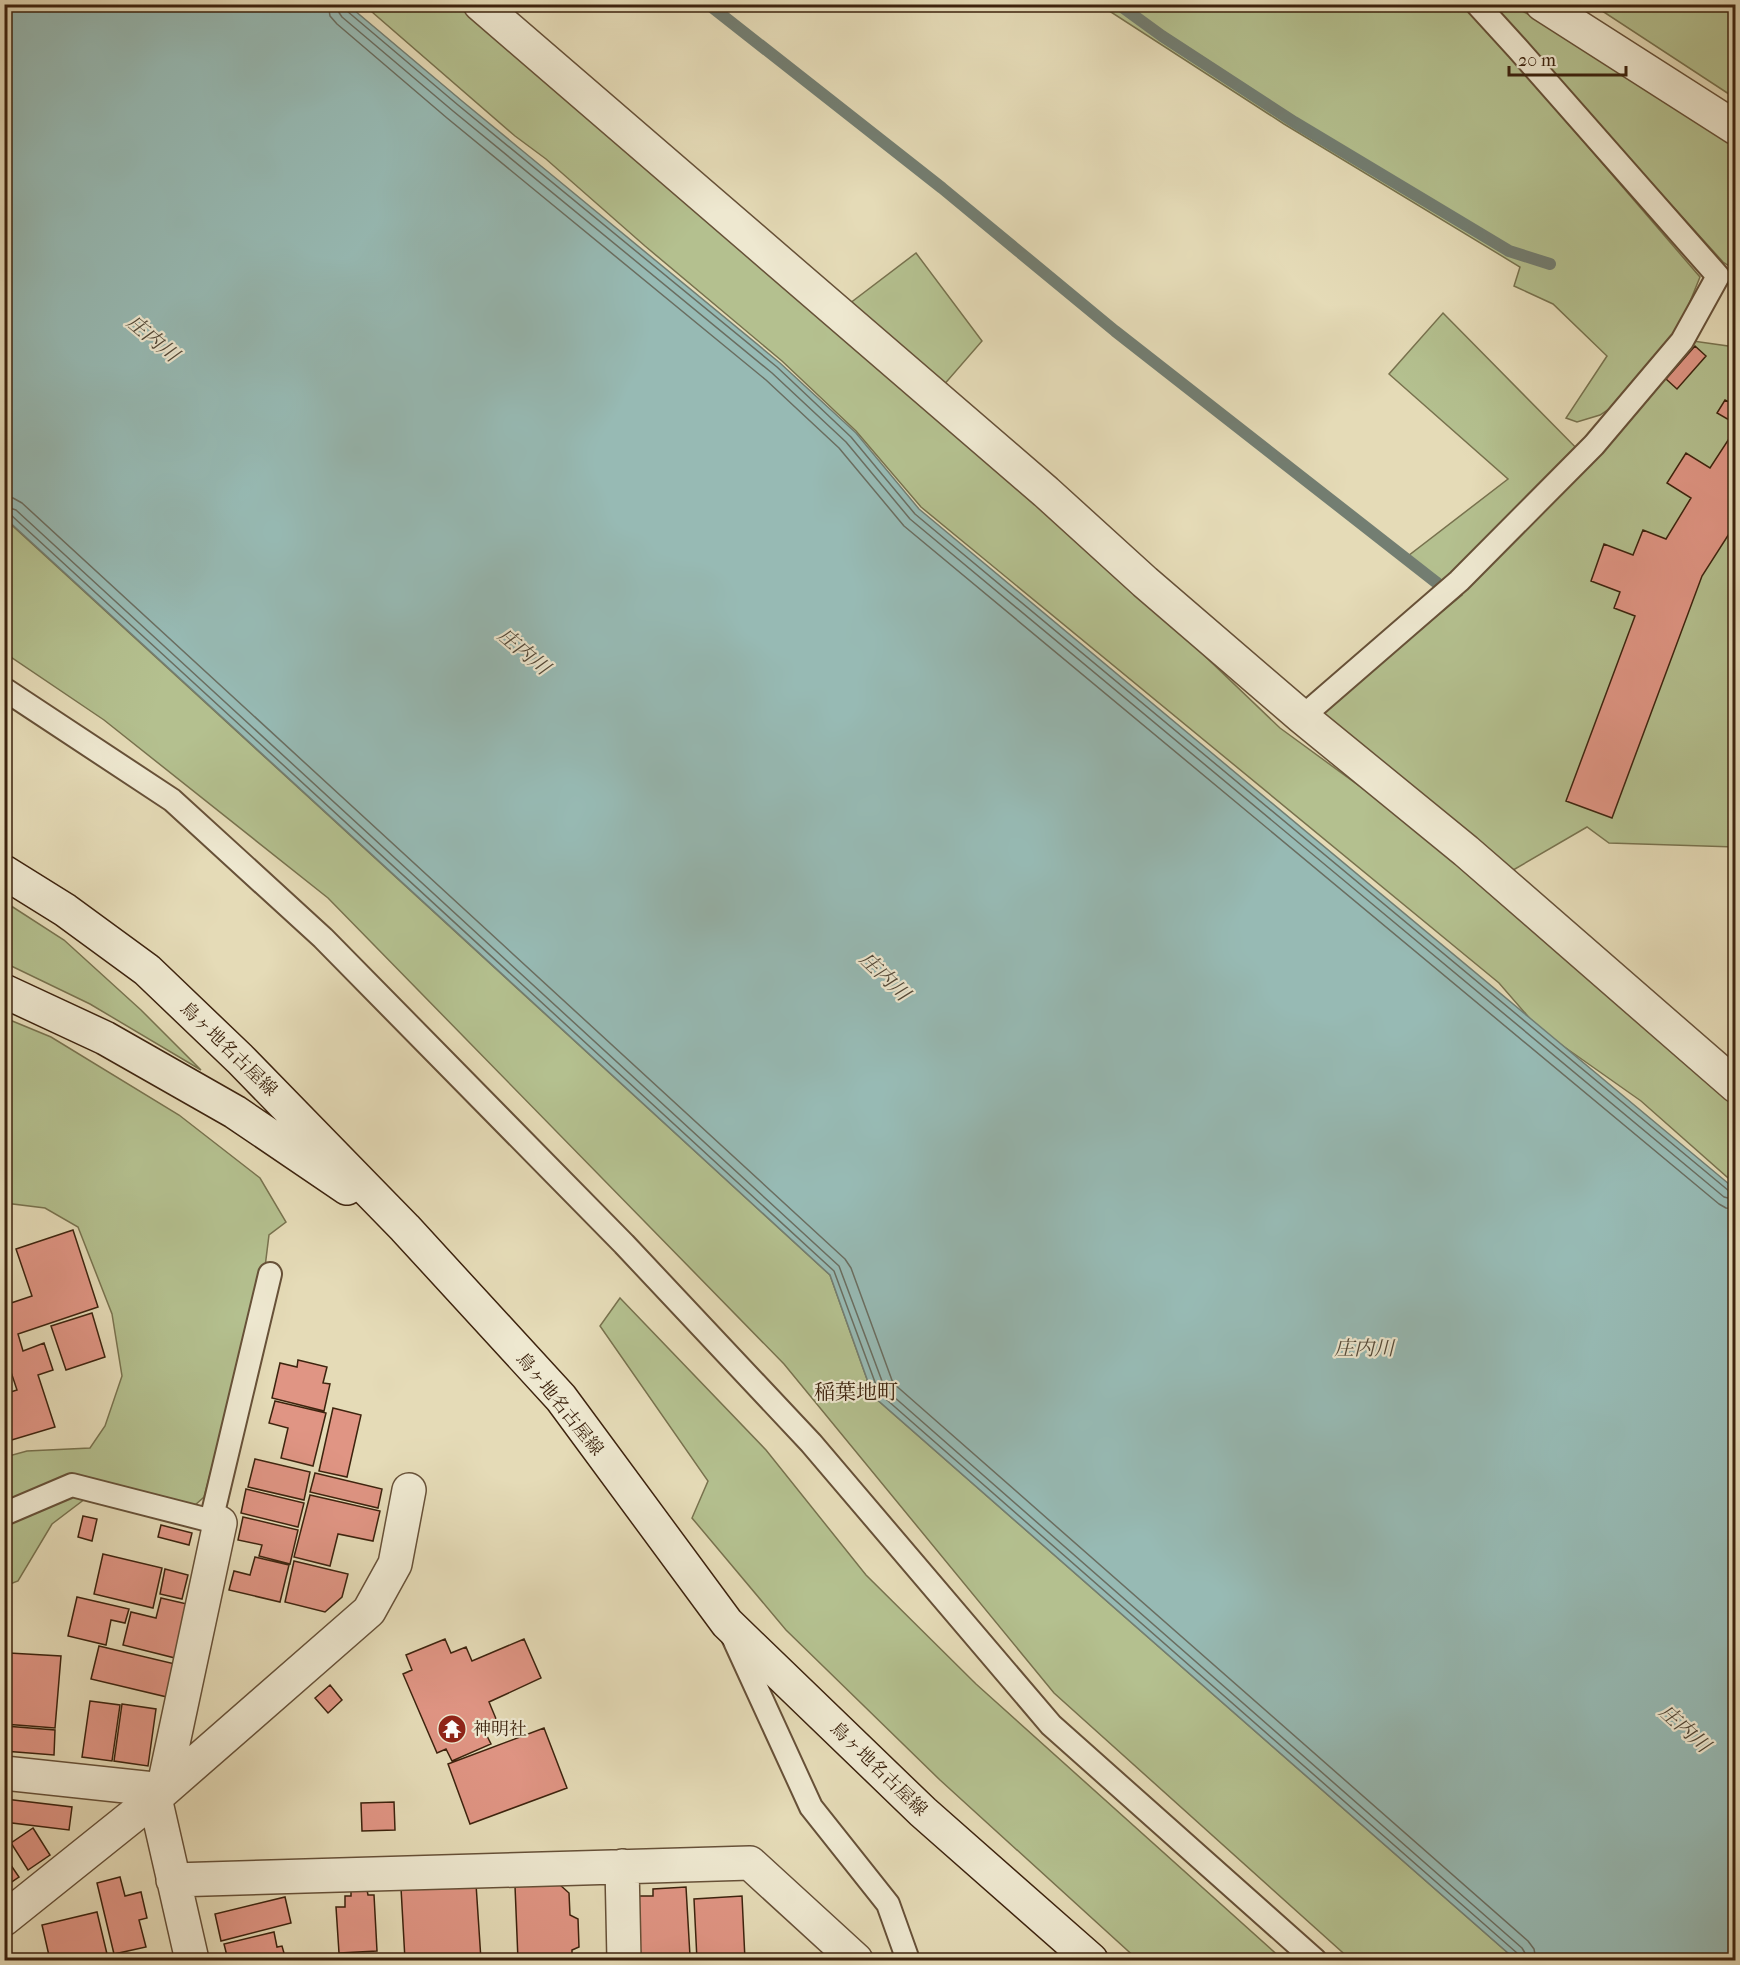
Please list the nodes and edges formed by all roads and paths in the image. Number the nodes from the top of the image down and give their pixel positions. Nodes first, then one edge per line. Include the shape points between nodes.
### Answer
1 (480, 4) edge
2 (1477, 4) edge
3 (1542, 4) edge
4 (1736, 128) edge
5 (4, 689) edge
6 (1302, 717) junction
7 (4, 872) edge
8 (4, 991) edge
9 (1736, 1086) edge
10 (405, 1228) junction
11 (270, 1274) dead end
12 (410, 1490) dead end
13 (4, 1514) edge
14 (215, 1522) junction
15 (727, 1623) junction
16 (4, 1773) edge
17 (159, 1794) junction
18 (622, 1866) junction
19 (173, 1880) junction
20 (4, 1920) edge
21 (192, 1960) edge
22 (624, 1960) edge
23 (856, 1960) edge
24 (908, 1960) edge
25 (1091, 1960) edge
26 (1315, 1960) edge

1 - 6 street
2 - 6 lane via 1718,276 1682,341 1594,445 1459,581
3 - 4 street
5 - 26 lane via 172,800 323,938 624,1244 811,1443 1051,1725
6 - 9 street via 1466,851
7 - 10 street, 鳥ヶ地名古屋線 via 65,910 147,970
8 - 10 street via 105,1038 235,1112
10 - 15 street, 鳥ヶ地名古屋線 via 561,1398
11 - 14 lane
12 - 17 street via 395,1564 369,1611
13 - 14 lane via 72,1485
14 - 17 street
15 - 24 lane via 811,1807 888,1904
15 - 25 street, 鳥ヶ地名古屋線 via 923,1812
16 - 17 street
17 - 19 street
17 - 20 street
18 - 19 street
18 - 22 street
18 - 23 street via 750,1863
19 - 21 street

